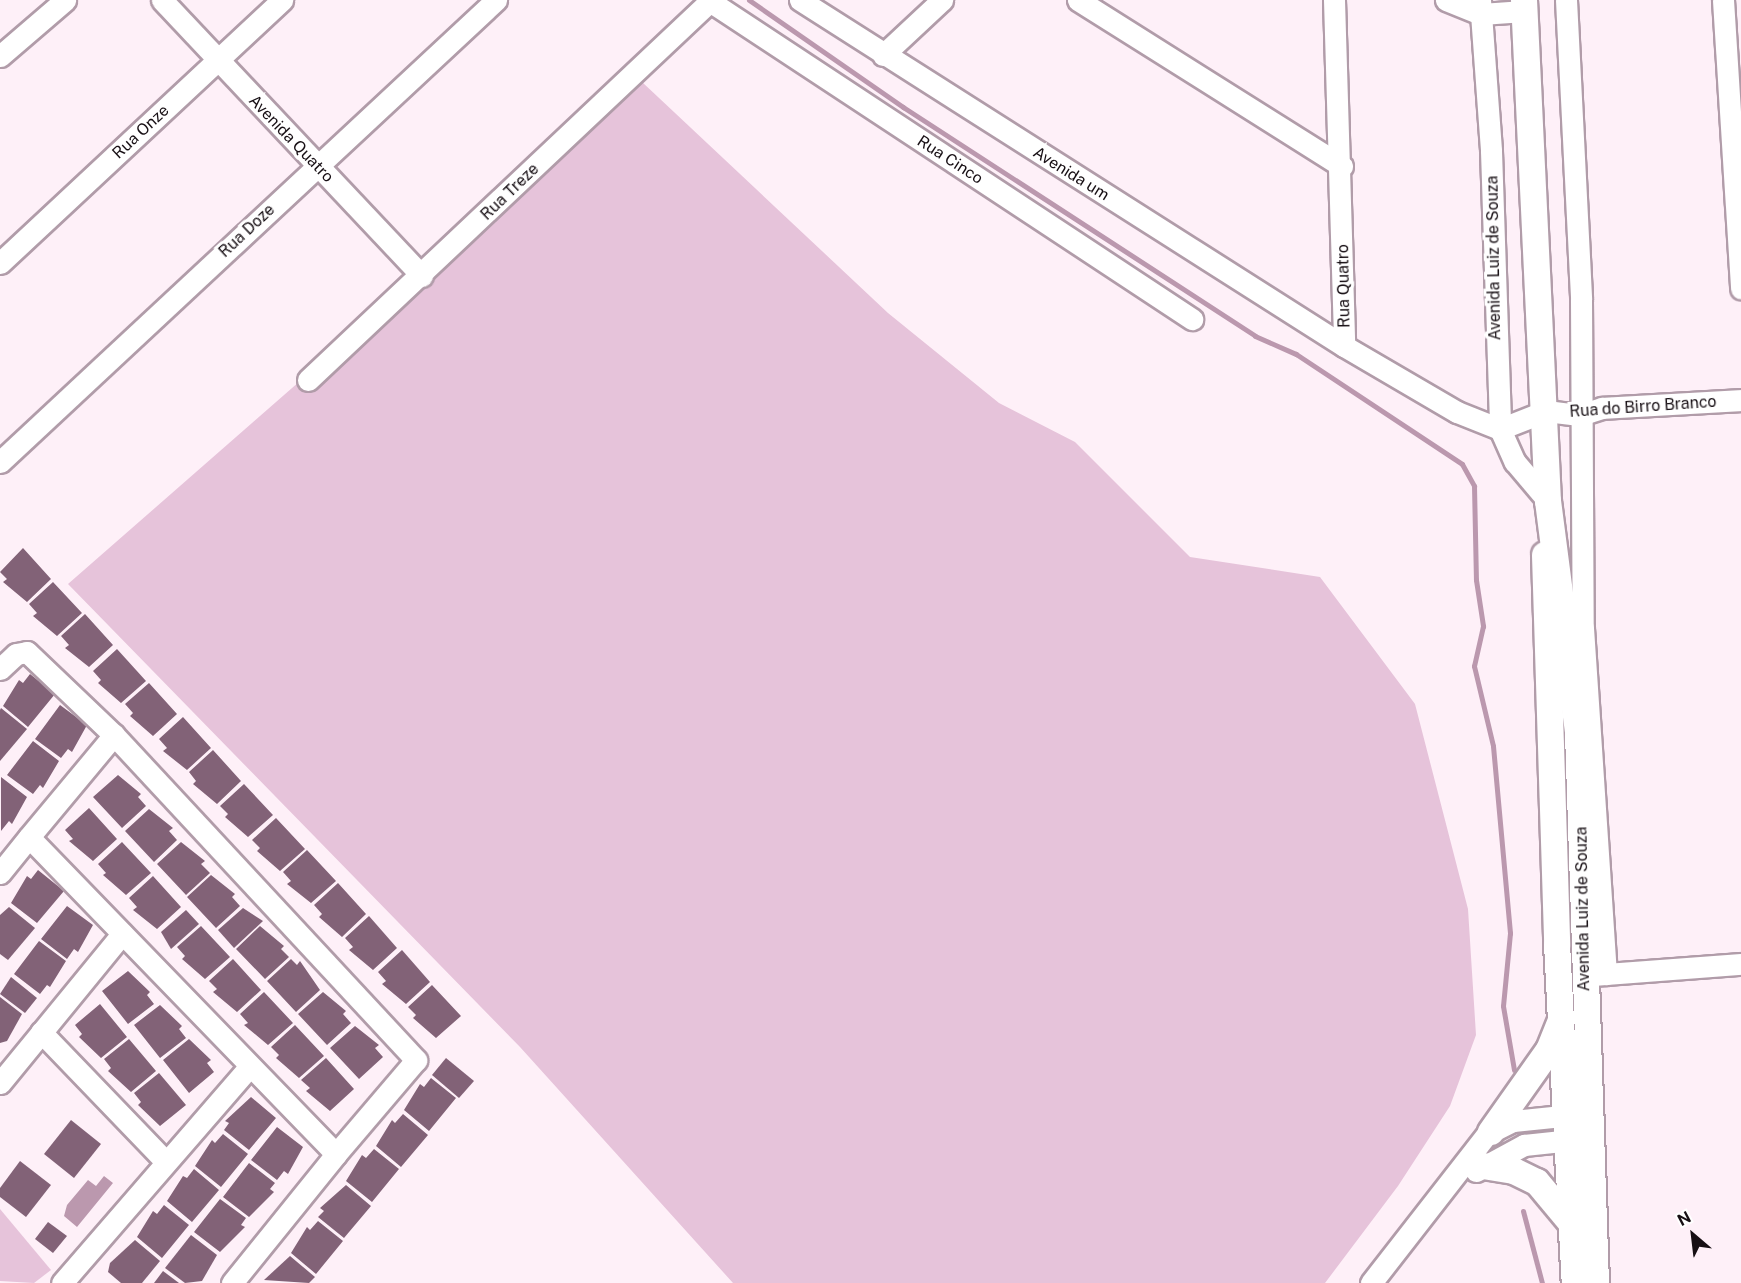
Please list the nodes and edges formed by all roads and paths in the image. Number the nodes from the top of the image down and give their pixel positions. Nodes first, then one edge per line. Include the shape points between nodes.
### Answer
1 (65, 0) edge
2 (162, 0) edge
3 (282, 0) edge
4 (496, 0) edge
5 (800, 0) edge
6 (942, 0) edge
7 (1078, 0) edge
8 (1334, 0) edge
9 (1446, 0) edge
10 (1566, 0) edge
11 (1723, 0) edge
12 (709, 1) edge
13 (1524, 6) edge
14 (1480, 7) edge
15 (1, 53) edge
16 (883, 56) junction
17 (217, 62) junction
18 (1736, 118) edge
19 (316, 166) junction
20 (1342, 166) junction
21 (1740, 260) edge
22 (0, 263) edge
23 (423, 276) junction
24 (1741, 288) edge
25 (1192, 319) dead end
26 (1344, 346) junction
27 (308, 380) dead end
28 (1741, 400) edge
29 (1546, 411) junction
30 (1580, 415) junction
31 (1500, 429) junction
32 (0, 462) edge
33 (1548, 501) junction
34 (1552, 538) junction
35 (0, 669) edge
36 (114, 735) junction
37 (29, 837) junction
38 (0, 873) edge
39 (122, 934) junction
40 (1741, 964) edge
41 (1595, 974) junction
42 (1563, 1015) junction
43 (41, 1032) junction
44 (249, 1067) junction
45 (0, 1083) edge
46 (1579, 1127) junction
47 (1491, 1131) junction
48 (336, 1154) junction
49 (165, 1161) junction
50 (1483, 1166) junction
51 (1422, 1216) junction
52 (1572, 1224) junction
53 (62, 1283) edge
54 (232, 1283) edge
55 (1371, 1283) edge
56 (1575, 1283) edge
57 (1596, 1283) edge

1 - 15 street
2 - 17 street, Avenida Quatro
3 - 17 street, Rua Onze
4 - 19 street, Rua Doze
5 - 16 street, Avenida um
6 - 16 street
7 - 20 street
8 - 20 street, Rua Quatro
9 - 14 street
10 - 30 street via 1581,300
11 - 18 street
12 - 23 street, Rua Treze
12 - 25 street, Rua Cinco
13 - 14 street
13 - 29 main road, Avenida Luiz de Souza
14 - 31 street, Avenida Luiz de Souza via 1491,151
16 - 26 street, Avenida um
17 - 19 street, Avenida Quatro
17 - 22 street, Rua Onze
18 - 21 street
19 - 23 street, Avenida Quatro
19 - 32 street, Rua Doze
20 - 26 street, Rua Quatro
21 - 24 street
23 - 27 street, Rua Treze
26 - 31 street, Rua Quatro via 1457,412
28 - 30 street, Rua do Birro Branco via 1602,408
29 - 30 street, Rua do Birro Branco
29 - 31 street
29 - 33 main road, Avenida Luiz de Souza
30 - 41 street
31 - 33 street, Avenida Luiz de Souza via 1515,462
33 - 34 main road, Avenida Luiz de Souza
34 - 41 main road, Avenida Luiz de Souza via 1563,592 1578,732
34 - 42 main road, Avenida Luiz de Souza via 1544,559 1544,586
35 - 36 street via 16,654 27,652
36 - 37 street
36 - 48 street via 416,1060
37 - 38 street
37 - 39 street
39 - 43 street
39 - 44 street
40 - 41 street
41 - 46 main road, Avenida Luiz de Souza
42 - 46 main road, Avenida Luiz de Souza
42 - 47 main road via 1549,1050
43 - 45 street
43 - 49 street
44 - 48 street
44 - 49 street
46 - 47 street via 1513,1121
46 - 50 street via 1524,1145
46 - 52 main road, Avenida Luiz de Souza
46 - 57 main road, Avenida Luiz de Souza
47 - 51 street
48 - 54 street
49 - 53 street
50 - 51 street
50 - 52 main road via 1514,1171 1537,1182
51 - 55 street
52 - 56 main road, Avenida Luiz de Souza

